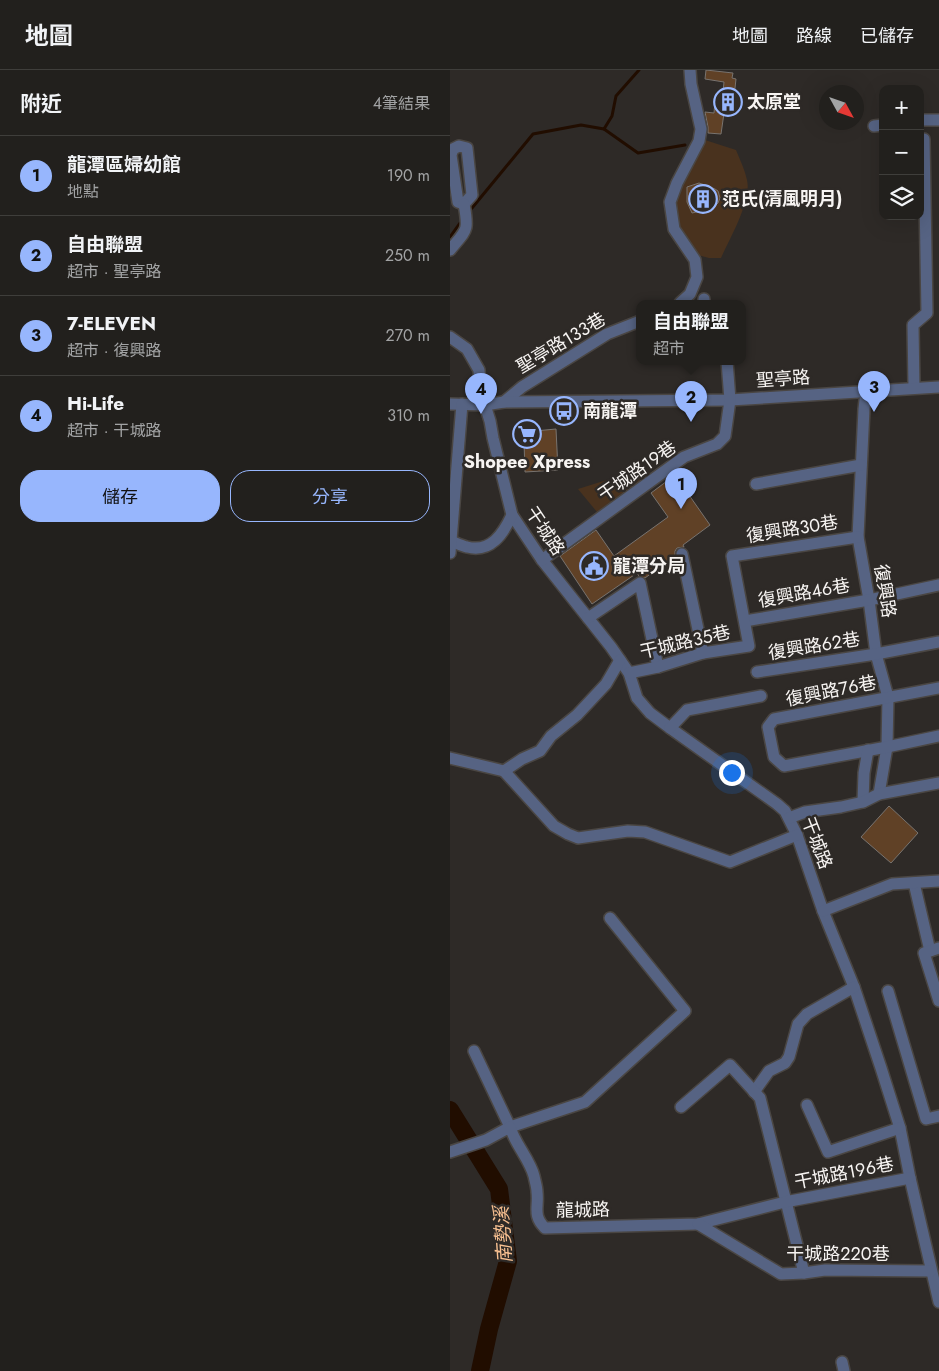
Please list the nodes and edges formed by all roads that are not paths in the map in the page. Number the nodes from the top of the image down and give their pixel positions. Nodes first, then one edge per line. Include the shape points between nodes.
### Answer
1 (690, 70) edge
2 (924, 120) edge
3 (939, 120) edge
4 (924, 139) dead end
5 (464, 204) dead end
6 (450, 250) edge
7 (683, 300) edge
8 (636, 323) edge
9 (450, 337) edge
10 (728, 365) edge
11 (939, 387) edge
12 (914, 388) junction
13 (866, 391) junction
14 (730, 400) junction
15 (504, 402) junction
16 (456, 404) edge
17 (485, 405) junction
18 (454, 461) edge
19 (861, 465) junction
20 (756, 484) dead end
21 (512, 515) junction
22 (858, 537) junction
23 (451, 547) edge
24 (682, 554) dead end
25 (542, 560) junction
26 (939, 585) edge
27 (869, 600) junction
28 (588, 618) junction
29 (745, 620) junction
30 (939, 642) edge
31 (703, 653) junction
32 (876, 654) junction
33 (620, 660) junction
34 (658, 667) junction
35 (758, 672) dead end
36 (629, 673) junction
37 (939, 688) edge
38 (760, 696) dead end
39 (888, 697) junction
40 (670, 728) junction
41 (939, 736) edge
42 (887, 747) junction
43 (868, 750) junction
44 (450, 758) edge
45 (504, 771) junction
46 (939, 783) edge
47 (879, 794) junction
48 (863, 802) junction
49 (789, 818) junction
50 (797, 835) junction
51 (939, 881) edge
52 (914, 883) junction
53 (823, 911) junction
54 (610, 918) dead end
55 (931, 951) edge
56 (854, 987) junction
57 (888, 990) dead end
58 (939, 1001) edge
59 (474, 1051) dead end
60 (754, 1092) junction
61 (807, 1105) dead end
62 (681, 1107) dead end
63 (939, 1109) edge
64 (925, 1116) junction
65 (939, 1116) edge
66 (510, 1127) junction
67 (900, 1128) junction
68 (452, 1151) edge
69 (910, 1178) junction
70 (785, 1202) junction
71 (698, 1224) junction
72 (931, 1271) junction
73 (804, 1273) junction
74 (939, 1302) edge

1 - 7 street via 700,141 670,202 674,229 695,260 697,277 690,294
2 - 3 street
4 - 12 street via 927,313 912,325
5 - 6 street via 468,223 466,231
8 - 15 street, 聖亭路133巷 via 607,334 522,387
9 - 17 street, 干城路 via 472,356 479,370 481,399
10 - 14 street, 干城路19巷
11 - 12 street, 聖亭路
12 - 13 street, 聖亭路
13 - 14 street, 聖亭路
13 - 19 street, 復興路
14 - 15 street, 聖亭路
14 - 25 street, 干城路19巷 via 725,436 717,444 684,457
15 - 17 street, 聖亭路
16 - 17 street, 聖亭路
16 - 18 street
17 - 21 street, 干城路
18 - 23 street
19 - 20 street
19 - 22 street, 復興路
21 - 23 street via 495,542 481,548
21 - 25 street, 干城路
22 - 27 street, 復興路
22 - 29 street, 復興路30巷 via 732,556
24 - 31 street
25 - 28 street, 干城路
26 - 27 street, 復興路46巷
27 - 29 street, 復興路46巷
27 - 32 street, 復興路
28 - 33 street, 干城路
28 - 34 street via 640,583
29 - 31 street, 干城路35巷 via 749,646
30 - 32 street, 復興路62巷
31 - 34 street, 干城路35巷
32 - 35 street, 復興路62巷
32 - 39 street, 復興路
33 - 36 street, 干城路
33 - 45 street via 606,684 577,715 551,736 540,751
34 - 36 street, 干城路35巷
36 - 40 street, 干城路 via 637,698
37 - 39 street, 復興路76巷
38 - 40 street via 687,710
39 - 42 street, 復興路
39 - 43 street, 復興路76巷 via 774,720 768,727 774,757 784,766
40 - 49 street, 干城路 via 777,804
41 - 42 street
42 - 43 street
42 - 47 street, 復興路
43 - 48 street
44 - 45 street
45 - 50 street via 554,826 578,838 645,832 730,862
46 - 47 street
47 - 48 street
48 - 49 street
49 - 50 street, 干城路
50 - 53 street, 干城路
51 - 52 street
52 - 53 street via 892,884
52 - 55 street
53 - 56 street, 干城路
54 - 66 street via 685,1012 585,1102
55 - 58 street
56 - 60 street via 807,1014 798,1024 785,1063 769,1071
56 - 67 street, 干城路
57 - 64 street
59 - 66 street, 龍城路
60 - 62 street via 730,1065
60 - 70 street via 760,1098
61 - 67 street via 828,1152
63 - 64 street
64 - 65 street
66 - 68 street via 486,1140
66 - 71 street, 龍城路 via 533,1173 538,1221 545,1228
67 - 69 street, 干城路
69 - 70 street, 干城路196巷
69 - 72 street, 干城路
70 - 71 street, 龍城路
70 - 73 street
71 - 73 street, 干城路220巷 via 781,1274
72 - 73 street, 干城路220巷 via 825,1270
72 - 74 street, 干城路

